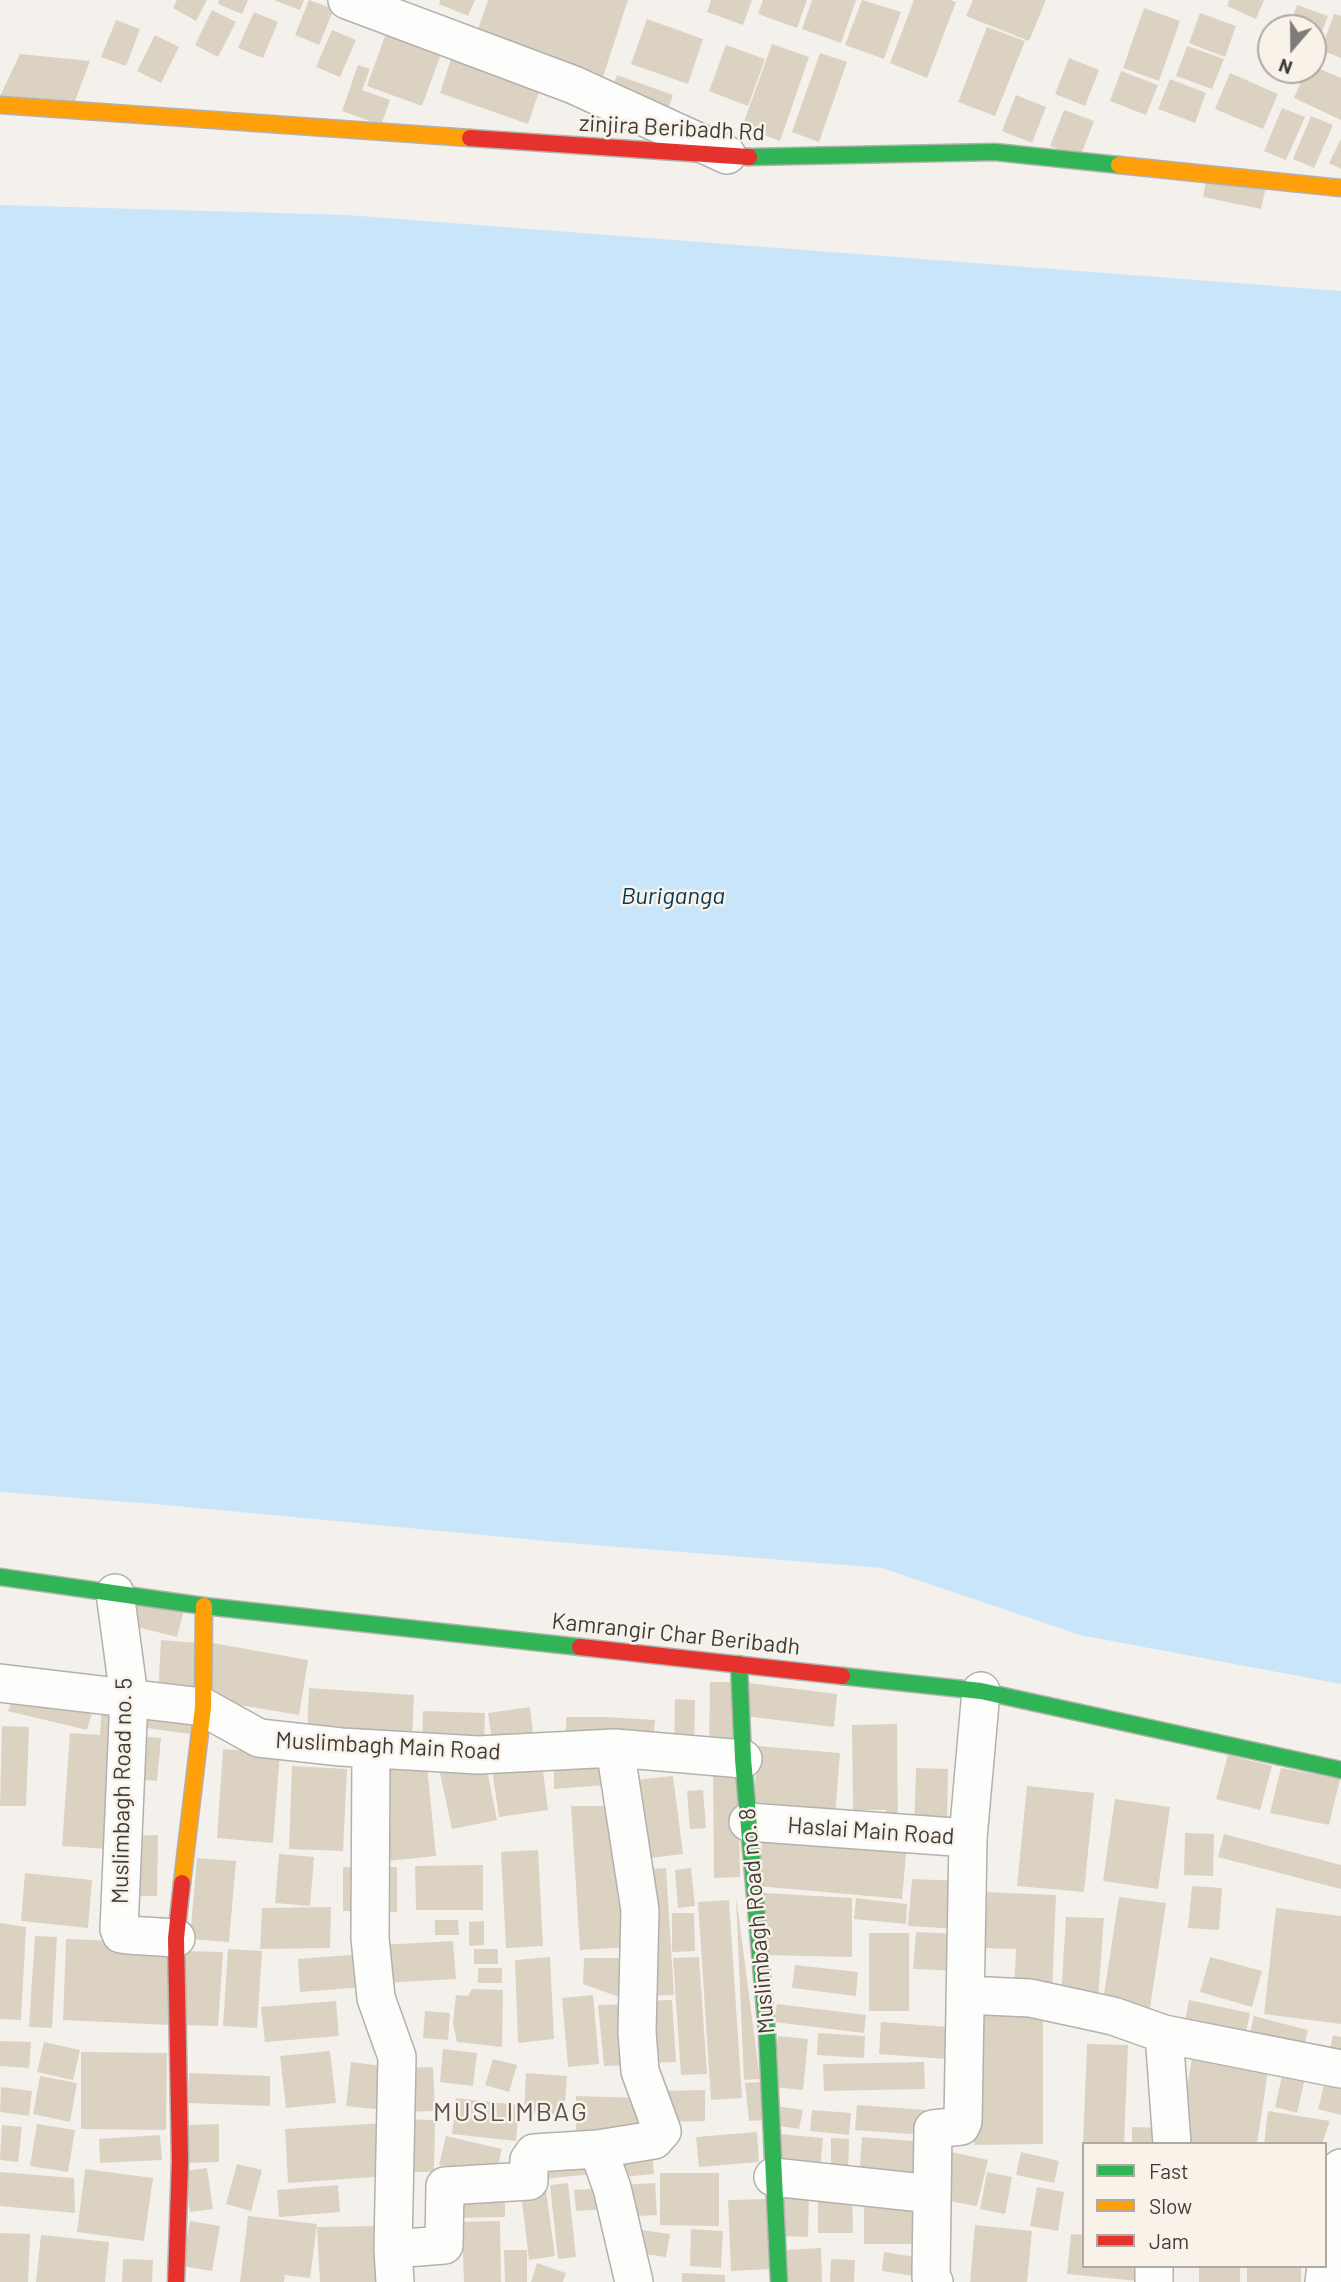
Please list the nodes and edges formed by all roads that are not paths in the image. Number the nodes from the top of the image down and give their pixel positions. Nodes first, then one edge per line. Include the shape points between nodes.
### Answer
1 (347, 0) edge
2 (422, 14) edge
3 (0, 105) edge
4 (731, 157) junction
5 (1341, 188) edge
6 (0, 1577) edge
7 (115, 1593) junction
8 (204, 1606) junction
9 (738, 1664) junction
10 (0, 1683) edge
11 (981, 1691) junction
12 (129, 1697) junction
13 (203, 1707) junction
14 (615, 1748) junction
15 (371, 1749) junction
16 (743, 1759) junction
17 (1341, 1770) edge
18 (748, 1822) junction
19 (968, 1838) junction
20 (176, 1938) junction
21 (965, 1995) junction
22 (1164, 2034) junction
23 (1341, 2070) edge
24 (1172, 2142) edge
25 (598, 2149) junction
26 (1341, 2168) edge
27 (773, 2178) junction
28 (932, 2194) junction
29 (1327, 2262) edge
30 (394, 2266) edge
31 (176, 2282) edge
32 (634, 2282) edge
33 (779, 2282) edge
34 (934, 2282) edge

1 - 2 street
2 - 4 street
3 - 4 street, zinjira Beribadh Rd
4 - 5 street, zinjira Beribadh Rd via 995,152
6 - 7 street, Kamrangir Char Beribadh
7 - 8 street, Kamrangir Char Beribadh
7 - 12 street, Muslimbagh Road no. 5
8 - 9 street, Kamrangir Char Beribadh
8 - 13 street
9 - 11 street, Kamrangir Char Beribadh
9 - 16 street, Muslimbagh Road no. 8
10 - 12 street, Muslimbagh Main Road
11 - 17 street, Kamrangir Char Beribadh
11 - 19 street
12 - 13 street, Muslimbagh Main Road
12 - 20 street, Muslimbagh Road no. 5 via 119,1929 121,1934
13 - 15 street, Muslimbagh Main Road via 259,1738
13 - 20 street
14 - 15 street, Muslimbagh Main Road via 478,1755
14 - 16 street, Muslimbagh Main Road
14 - 25 street via 640,1910 640,2071 662,2131 654,2140
15 - 30 street via 370,1938 376,1998 397,2057
16 - 18 street, Muslimbagh Road no. 8
18 - 19 street, Haslai Main Road
18 - 27 street, Muslimbagh Road no. 8 via 767,2033
19 - 21 street, Haslai Main Road
20 - 31 street via 180,2161
21 - 22 street via 1030,1998 1113,2016
21 - 28 street, Haslai Main Road via 964,2121 961,2126 933,2129
22 - 23 street
22 - 24 street
25 - 30 street via 534,2153 529,2181 445,2186 444,2245
25 - 32 street
26 - 29 street
27 - 28 street
27 - 33 street, Muslimbagh Road no. 8
28 - 34 street

